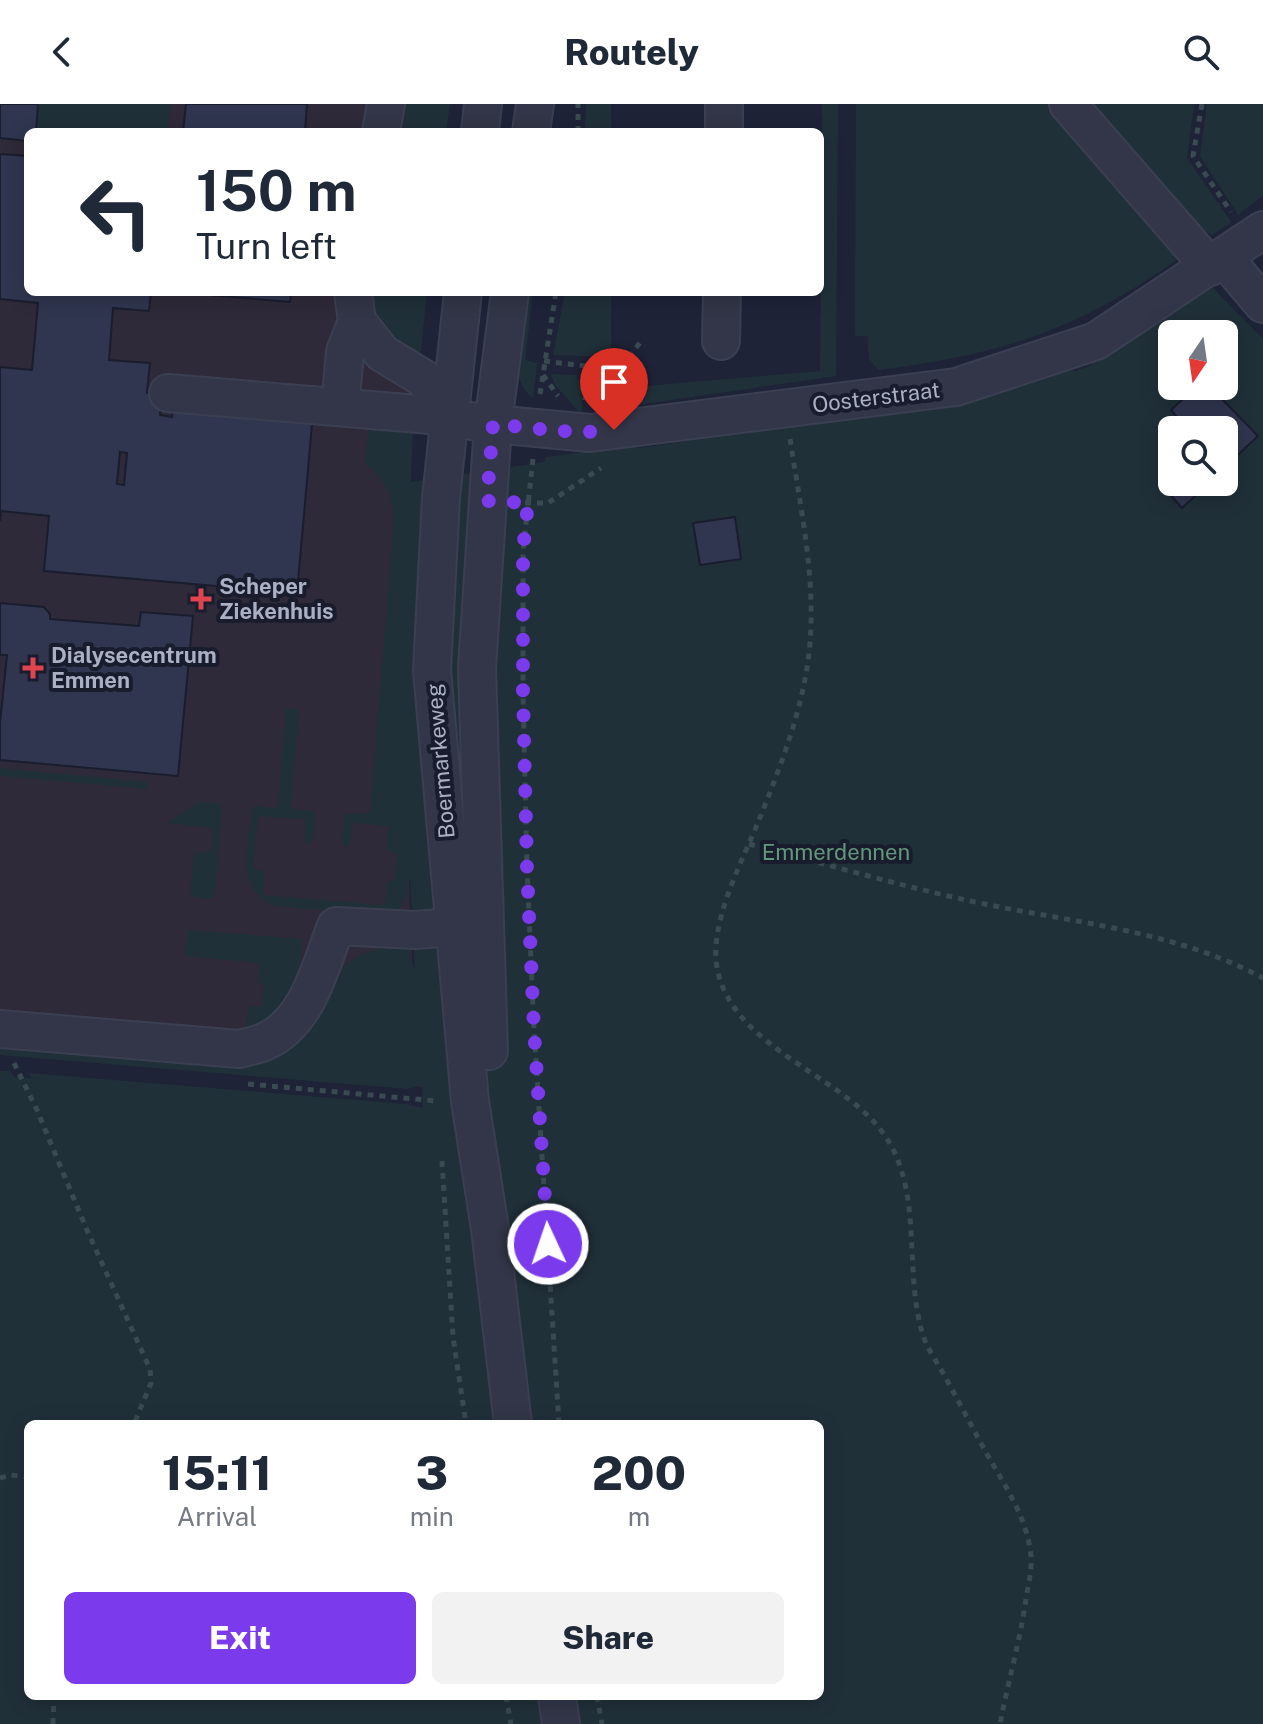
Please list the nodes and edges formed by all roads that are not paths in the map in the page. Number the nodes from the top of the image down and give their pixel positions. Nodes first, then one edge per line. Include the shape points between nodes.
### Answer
1 (386, 104) edge
2 (483, 104) edge
3 (535, 104) edge
4 (724, 104) edge
5 (1068, 104) edge
6 (382, 128) edge
7 (480, 128) edge
8 (532, 128) edge
9 (724, 128) edge
10 (1237, 248) edge
11 (463, 296) edge
12 (509, 296) edge
13 (722, 296) edge
14 (1263, 304) edge
15 (355, 307) edge
16 (721, 341) dead end
17 (168, 393) dead end
18 (340, 407) junction
19 (450, 418) junction
20 (493, 424) junction
21 (470, 925) junction
22 (0, 1029) edge
23 (513, 1420) edge
24 (558, 1700) edge
25 (561, 1724) edge

1 - 6 street
2 - 7 street
3 - 8 street
4 - 9 street
5 - 10 street
10 - 14 street
10 - 20 street, Oosterstraat via 1096,341 956,387 590,433
11 - 19 street, Boermarkeweg
12 - 20 street, Boermarkeweg
13 - 16 street
15 - 18 street
15 - 19 street via 382,353 423,378
17 - 18 street, Oosterstraat
18 - 19 street, Oosterstraat
19 - 20 street, Oosterstraat
19 - 21 street, Boermarkeweg via 432,670
20 - 21 street, Boermarkeweg via 477,668
21 - 22 street via 415,930 336,926 305,1004 265,1042 239,1049
21 - 23 street, Boermarkeweg via 470,1101
24 - 25 street

